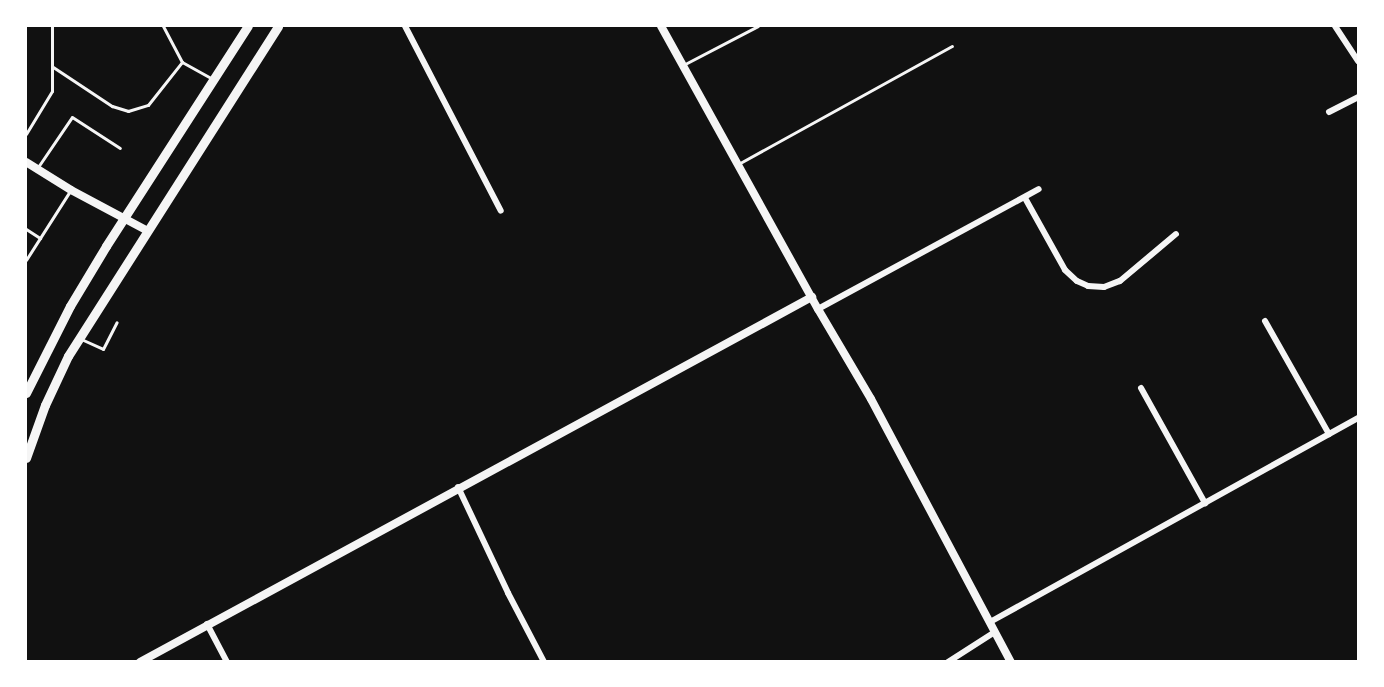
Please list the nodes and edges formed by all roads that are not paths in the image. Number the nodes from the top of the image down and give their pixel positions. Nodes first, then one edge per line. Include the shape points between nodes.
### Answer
1 (52, 26) edge
2 (163, 26) edge
3 (248, 26) edge
4 (278, 26) edge
5 (405, 26) edge
6 (661, 26) edge
7 (758, 26) edge
8 (1335, 26) edge
9 (952, 45) dead end
10 (1359, 61) edge
11 (182, 62) junction
12 (683, 65) junction
13 (53, 67) junction
14 (213, 80) junction
15 (1359, 97) edge
16 (1329, 112) dead end
17 (26, 134) edge
18 (120, 148) dead end
19 (26, 162) edge
20 (738, 164) junction
21 (37, 169) junction
22 (1039, 189) dead end
23 (71, 190) junction
24 (1025, 198) junction
25 (501, 212) dead end
26 (124, 218) junction
27 (26, 229) edge
28 (146, 230) junction
29 (1176, 234) dead end
30 (40, 238) junction
31 (26, 260) edge
32 (812, 297) junction
33 (818, 309) junction
34 (1265, 321) dead end
35 (117, 322) dead end
36 (79, 338) junction
37 (28, 381) edge
38 (1141, 388) dead end
39 (26, 393) edge
40 (1359, 418) edge
41 (1329, 434) junction
42 (26, 458) edge
43 (458, 487) junction
44 (1205, 503) junction
45 (990, 622) junction
46 (207, 624) junction
47 (995, 632) junction
48 (140, 662) edge
49 (227, 662) edge
50 (544, 662) edge
51 (948, 662) edge
52 (1011, 662) edge

1 - 13 lane
2 - 11 lane
3 - 14 main road
4 - 28 main road
5 - 25 street
6 - 12 street
7 - 12 lane
8 - 10 street
9 - 20 lane
11 - 13 lane via 148,105 128,111 112,106
11 - 14 lane
12 - 20 street
13 - 17 lane via 52,92
14 - 26 main road
15 - 16 street
18 - 21 lane via 72,117
19 - 21 main road
20 - 32 street
21 - 23 main road
22 - 24 street
23 - 26 main road
23 - 30 lane
24 - 29 street via 1065,270 1088,286 1104,287 1119,281
24 - 33 street
26 - 28 main road
26 - 37 main road
27 - 30 lane
28 - 36 main road
30 - 31 lane
32 - 33 street
32 - 43 street
33 - 45 street via 872,399
34 - 41 street
35 - 36 lane via 103,349
36 - 42 main road via 45,405
37 - 39 main road
38 - 44 street
40 - 41 street
41 - 44 street
43 - 46 street
43 - 50 street
44 - 45 street
45 - 47 street
46 - 48 street
46 - 49 street
47 - 51 street
47 - 52 street

